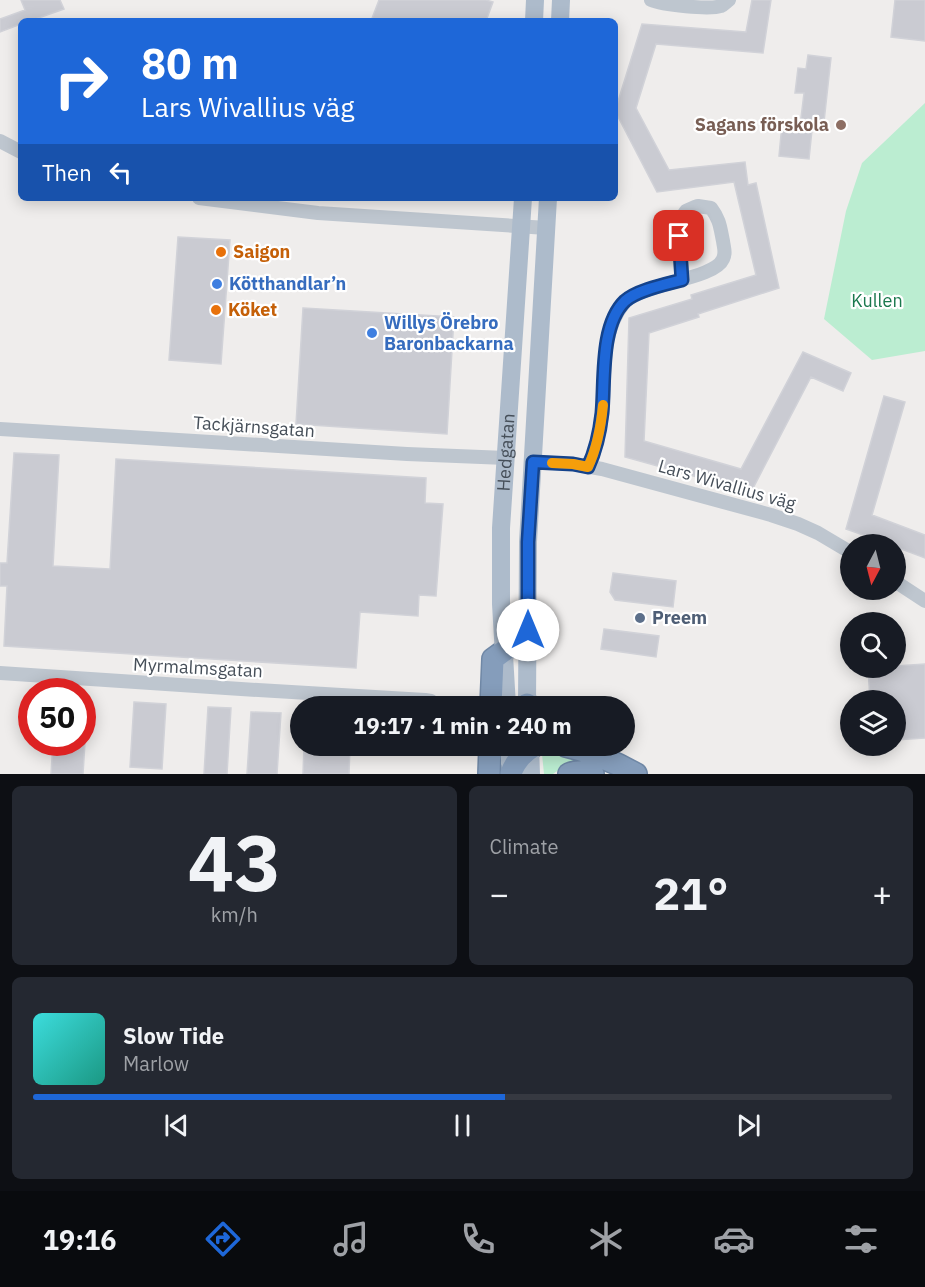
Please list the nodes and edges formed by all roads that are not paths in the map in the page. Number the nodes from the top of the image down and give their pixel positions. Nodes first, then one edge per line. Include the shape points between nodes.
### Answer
1 (535, 0) edge
2 (561, 0) edge
3 (651, 0) edge
4 (729, 0) edge
5 (534, 18) edge
6 (560, 18) edge
7 (0, 141) edge
8 (18, 150) edge
9 (223, 201) edge
10 (523, 201) edge
11 (548, 201) edge
12 (521, 226) junction
13 (547, 228) junction
14 (682, 280) junction
15 (0, 429) edge
16 (507, 458) junction
17 (533, 462) junction
18 (588, 467) junction
19 (840, 546) edge
20 (906, 589) edge
21 (925, 601) edge
22 (504, 651) junction
23 (0, 673) edge
24 (331, 696) edge
25 (491, 696) edge
26 (520, 696) edge
27 (523, 696) edge
28 (490, 756) edge
29 (520, 756) edge
30 (600, 756) edge
31 (489, 774) edge
32 (518, 774) edge
33 (569, 774) edge
34 (593, 774) edge
35 (636, 774) edge

1 - 5 main road
2 - 6 main road
3 - 4 street via 719,7
7 - 8 street
9 - 12 street via 318,213
10 - 12 main road, Hedgatan
11 - 13 main road, Hedgatan
12 - 13 street
12 - 16 main road, Hedgatan
13 - 17 main road, Hedgatan
14 - 14 street via 723,261 719,218 711,208 694,207 679,221
14 - 18 street via 639,293 626,300 617,312 606,347 598,438
15 - 16 street, Tackjärnsgatan
16 - 17 main road
16 - 22 main road, Hedgatan via 501,528
17 - 18 street, Lars Wivallius väg
17 - 27 main road, Hedgatan
18 - 19 street, Lars Wivallius väg via 789,521
20 - 21 street
22 - 25 highway via 493,659
22 - 26 main road, Hedgatan
23 - 24 street, Myrmalmsgatan
28 - 31 highway
29 - 32 highway via 515,762
30 - 35 highway
33 - 34 highway

